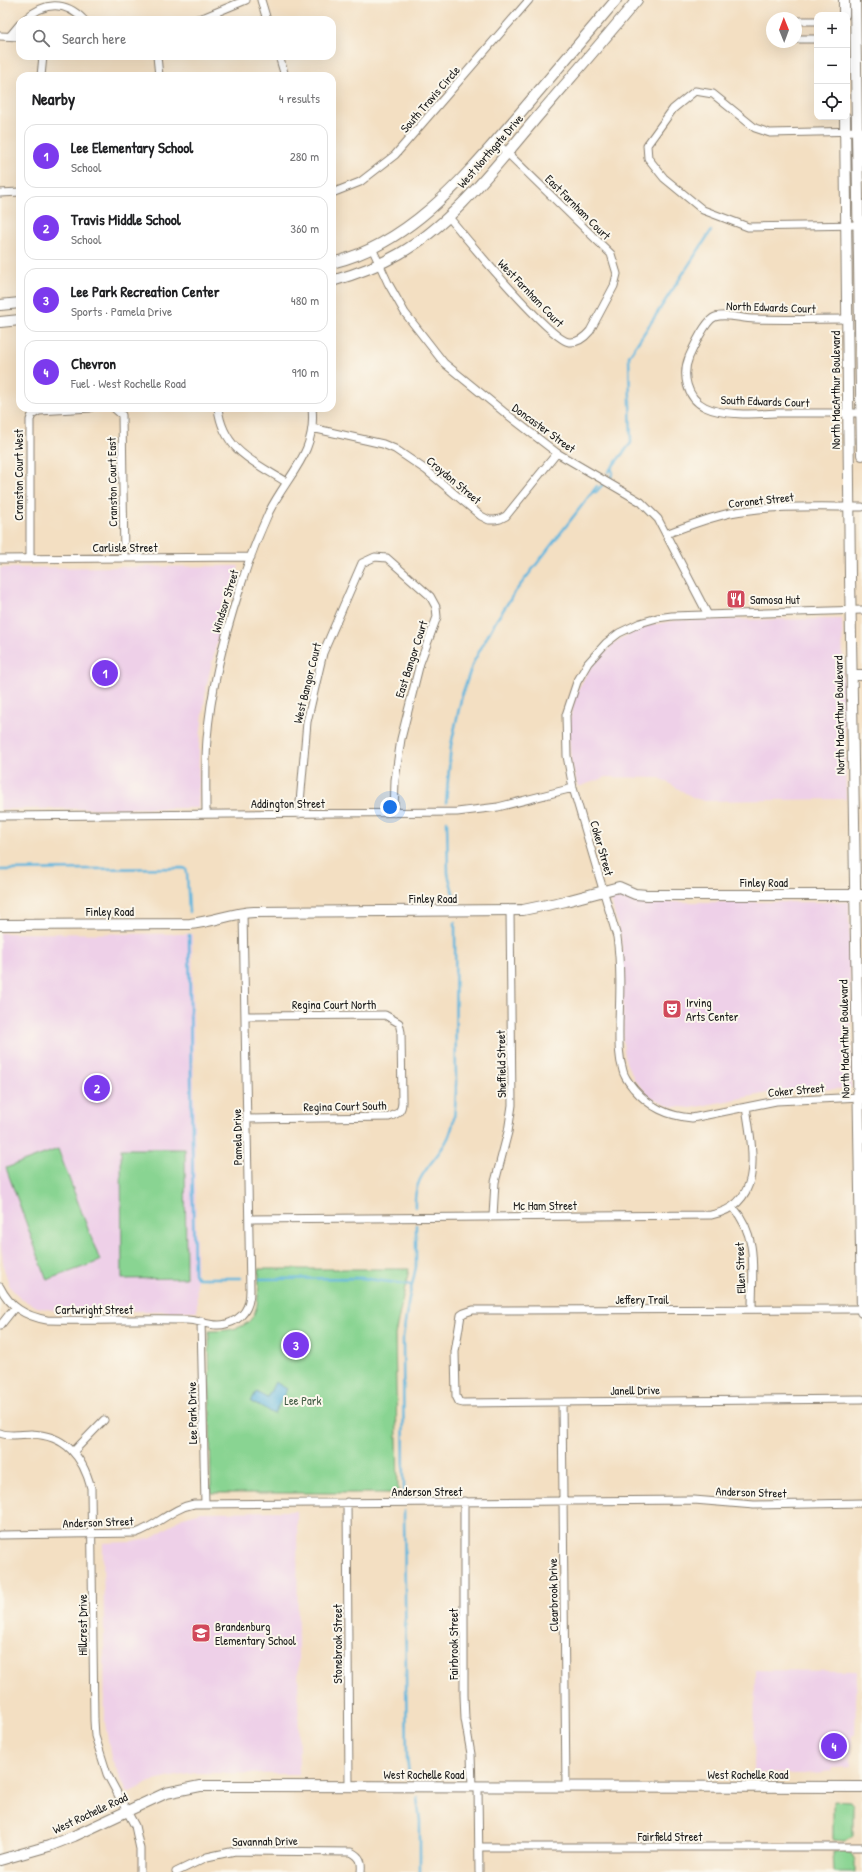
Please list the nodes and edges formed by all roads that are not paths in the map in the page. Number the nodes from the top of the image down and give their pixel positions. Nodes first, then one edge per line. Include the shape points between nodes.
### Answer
1 (246, 0) edge
2 (261, 0) edge
3 (529, 0) edge
4 (616, 0) edge
5 (637, 0) edge
6 (844, 0) edge
7 (856, 0) edge
8 (844, 12) edge
9 (29, 16) edge
10 (81, 16) edge
11 (207, 16) edge
12 (267, 16) edge
13 (802, 21) edge
14 (814, 21) edge
15 (855, 27) edge
16 (16, 29) edge
17 (0, 36) edge
18 (10, 36) junction
19 (16, 37) edge
20 (802, 39) edge
21 (814, 39) edge
22 (43, 60) edge
23 (157, 60) edge
24 (280, 60) edge
25 (41, 72) edge
26 (159, 72) edge
27 (284, 72) edge
28 (845, 120) edge
29 (860, 131) edge
30 (846, 132) junction
31 (495, 141) junction
32 (507, 152) junction
33 (336, 191) edge
34 (16, 192) edge
35 (0, 193) edge
36 (448, 216) junction
37 (847, 225) junction
38 (860, 225) edge
39 (372, 248) junction
40 (336, 262) edge
41 (380, 264) junction
42 (336, 280) edge
43 (614, 286) joint
44 (16, 303) edge
45 (0, 305) edge
46 (848, 319) junction
47 (16, 320) edge
48 (0, 322) edge
49 (848, 339) junction
50 (861, 339) edge
51 (686, 378) joint
52 (37, 412) edge
53 (119, 412) edge
54 (219, 412) edge
55 (312, 412) edge
56 (848, 413) junction
57 (861, 413) edge
58 (312, 428) junction
59 (558, 454) junction
60 (862, 454) edge
61 (286, 482) junction
62 (849, 507) junction
63 (862, 507) edge
64 (666, 534) junction
65 (251, 557) junction
66 (124, 558) junction
67 (0, 559) edge
68 (30, 559) junction
69 (362, 563) joint
70 (850, 610) junction
71 (862, 610) edge
72 (708, 615) junction
73 (852, 675) junction
74 (862, 675) edge
75 (857, 740) edge
76 (573, 788) junction
77 (394, 813) junction
78 (206, 814) junction
79 (299, 814) junction
80 (0, 816) edge
81 (858, 847) edge
82 (603, 891) junction
83 (859, 895) edge
84 (510, 910) junction
85 (243, 913) junction
86 (0, 925) edge
87 (245, 1016) junction
88 (401, 1045) joint
89 (860, 1098) edge
90 (746, 1107) junction
91 (247, 1119) junction
92 (861, 1172) edge
93 (733, 1207) junction
94 (493, 1216) junction
95 (249, 1219) junction
96 (0, 1287) edge
97 (15, 1307) junction
98 (752, 1309) junction
99 (862, 1310) edge
100 (201, 1321) junction
101 (0, 1326) edge
102 (455, 1352) joint
103 (862, 1399) edge
104 (562, 1402) junction
105 (104, 1420) dead end
106 (0, 1433) edge
107 (74, 1452) junction
108 (464, 1501) junction
109 (563, 1501) junction
110 (347, 1502) junction
111 (862, 1503) edge
112 (205, 1504) junction
113 (92, 1534) junction
114 (0, 1535) edge
115 (349, 1786) junction
116 (475, 1787) junction
117 (566, 1787) junction
118 (862, 1787) edge
119 (128, 1810) junction
120 (479, 1847) junction
121 (862, 1847) edge
122 (0, 1860) edge
123 (140, 1872) edge
124 (176, 1872) edge
125 (361, 1872) edge
126 (480, 1872) edge

1 - 11 street
2 - 12 street
3 - 33 street, South Travis Circle via 395,155 360,182
4 - 31 main road, West Northgate Drive
5 - 32 main road, West Northgate Drive
6 - 8 main road
7 - 15 main road, North MacArthur Boulevard
9 - 10 street via 43,6 54,5 65,7
13 - 14 street
15 - 29 main road, North MacArthur Boulevard
16 - 18 street
17 - 18 street
18 - 19 street
20 - 21 street
22 - 25 street
23 - 26 street
24 - 27 street
28 - 30 main road, North MacArthur Boulevard
29 - 30 street
29 - 38 main road, North MacArthur Boulevard
30 - 37 main road, North MacArthur Boulevard
30 - 37 street via 770,133 755,128 713,94 695,91 673,109 647,145 648,158 664,178 704,210 748,227
31 - 32 street, East Farnham Court
31 - 39 main road, West Northgate Drive via 437,204
32 - 36 main road, West Northgate Drive
32 - 43 street, East Farnham Court via 610,254 617,274
34 - 35 street
36 - 41 main road, West Northgate Drive via 401,253
36 - 43 street, West Farnham Court via 491,268 548,328 568,342 584,337 590,331
37 - 38 street
37 - 46 main road, North MacArthur Boulevard
38 - 50 main road, North MacArthur Boulevard
39 - 40 main road, West Northgate Drive
39 - 41 street, Doncaster Street
41 - 42 main road, West Northgate Drive
41 - 59 street, Doncaster Street via 405,313 444,362
44 - 45 main road
46 - 49 main road, North MacArthur Boulevard
46 - 51 street, North Edwards Court via 715,317 708,323 691,352 686,366
47 - 48 main road
49 - 50 street
49 - 56 main road, North MacArthur Boulevard
50 - 57 main road, North MacArthur Boulevard
51 - 56 street, South Edwards Court via 694,398 702,406 710,409 750,413
52 - 68 street, Cranston Court West via 30,420
53 - 66 street, Cranston Court East via 122,415
54 - 61 street via 224,433 231,444
55 - 58 street, Windsor Street
56 - 57 street, South Edwards Court
56 - 62 main road, North MacArthur Boulevard
57 - 60 main road, North MacArthur Boulevard
58 - 59 street, Croydon Street via 367,439 395,449 426,470 467,506 488,520 506,516
58 - 61 street, Windsor Street via 305,454
59 - 64 street, Doncaster Street via 641,502 658,519
61 - 65 street, Windsor Street via 269,513
62 - 63 street, Coronet Street
62 - 64 street, Coronet Street via 770,508 740,512 704,520
62 - 70 main road, North MacArthur Boulevard
64 - 72 street, Doncaster Street
65 - 66 street, Carlisle Street
65 - 78 street, Windsor Street via 227,631 213,693 207,739
66 - 68 street, Carlisle Street
67 - 68 street, Carlisle Street
69 - 77 street, East Bangor Court via 375,557 387,558 430,596 436,607 437,617 420,663 401,739 395,780
69 - 79 street, West Bangor Court via 323,653 307,722
70 - 71 street, Coker Street
70 - 72 street, Coker Street
70 - 73 main road, North MacArthur Boulevard
72 - 76 street, Coker Street via 672,616 640,623 606,644 588,663 577,682 566,715 567,756
73 - 74 main road
73 - 75 main road, North MacArthur Boulevard
75 - 81 main road, North MacArthur Boulevard
76 - 77 street, Addington Street via 472,811
76 - 82 street, Coker Street
77 - 79 street, Addington Street
78 - 79 street, Addington Street
78 - 80 street, Addington Street
81 - 83 main road, North MacArthur Boulevard
82 - 83 main road, Finley Road via 619,886 635,894 646,895
82 - 84 main road, Finley Road via 538,908
82 - 90 street, Coker Street via 614,922 620,957 619,1052 623,1072 631,1085 645,1101 679,1117 692,1118
83 - 89 main road, North MacArthur Boulevard
84 - 85 main road, Finley Road
84 - 94 street, Sheffield Street via 512,1105 495,1182
85 - 86 main road, Finley Road via 190,924
85 - 87 street, Pamela Drive
87 - 88 street, Regina Court North via 386,1015 399,1023
87 - 91 street, Pamela Drive
88 - 91 street, Regina Court South via 402,1108 396,1115
89 - 90 street, Coker Street via 799,1099
89 - 92 main road, North MacArthur Boulevard
90 - 93 street, Mc Ham Street via 752,1143 750,1184 743,1198
91 - 95 street, Pamela Drive
92 - 99 main road, North MacArthur Boulevard
93 - 94 street, Mc Ham Street via 711,1215
93 - 98 street, Ellen Street via 742,1217 750,1235
94 - 95 street, Mc Ham Street
95 - 100 street, Pamela Drive via 250,1295 247,1309 236,1320 226,1324 209,1324
96 - 97 street, Cartwright Street
97 - 100 street, Cartwright Street via 28,1316 47,1320
97 - 101 street
98 - 99 street, Jeffery Trail
98 - 102 street, Jeffery Trail via 473,1310 462,1316
100 - 112 street, Lee Park Drive
102 - 104 street, Janell Drive via 456,1396 463,1404
103 - 104 street, Janell Drive
104 - 109 street, Clearbrook Drive
105 - 107 street
106 - 107 street, Hillcrest Drive via 46,1436
107 - 113 street, Hillcrest Drive via 86,1471 91,1488
108 - 109 street, Anderson Street
108 - 110 street, Anderson Street
108 - 116 street, Fairbrook Street via 464,1695
109 - 111 street, Anderson Street via 694,1500 754,1505
109 - 117 street, Clearbrook Drive
110 - 112 street, Anderson Street
110 - 115 street, Stonebrook Street
112 - 113 street, Anderson Street via 180,1508 150,1528 136,1533
113 - 114 street, Anderson Street
113 - 119 street, Hillcrest Drive via 95,1736 107,1774
115 - 116 main road, West Rochelle Road
115 - 119 main road, West Rochelle Road via 200,1786 166,1793
116 - 117 main road, West Rochelle Road
116 - 120 street, Fairbrook Street
117 - 118 main road, West Rochelle Road
119 - 122 main road, West Rochelle Road via 49,1846
119 - 123 street, Hillcrest Drive via 140,1849
120 - 121 street, Fairfield Street
120 - 126 street, Fairbrook Street
124 - 125 street, Savannah Drive via 207,1857 235,1851 345,1851 358,1855 361,1860

